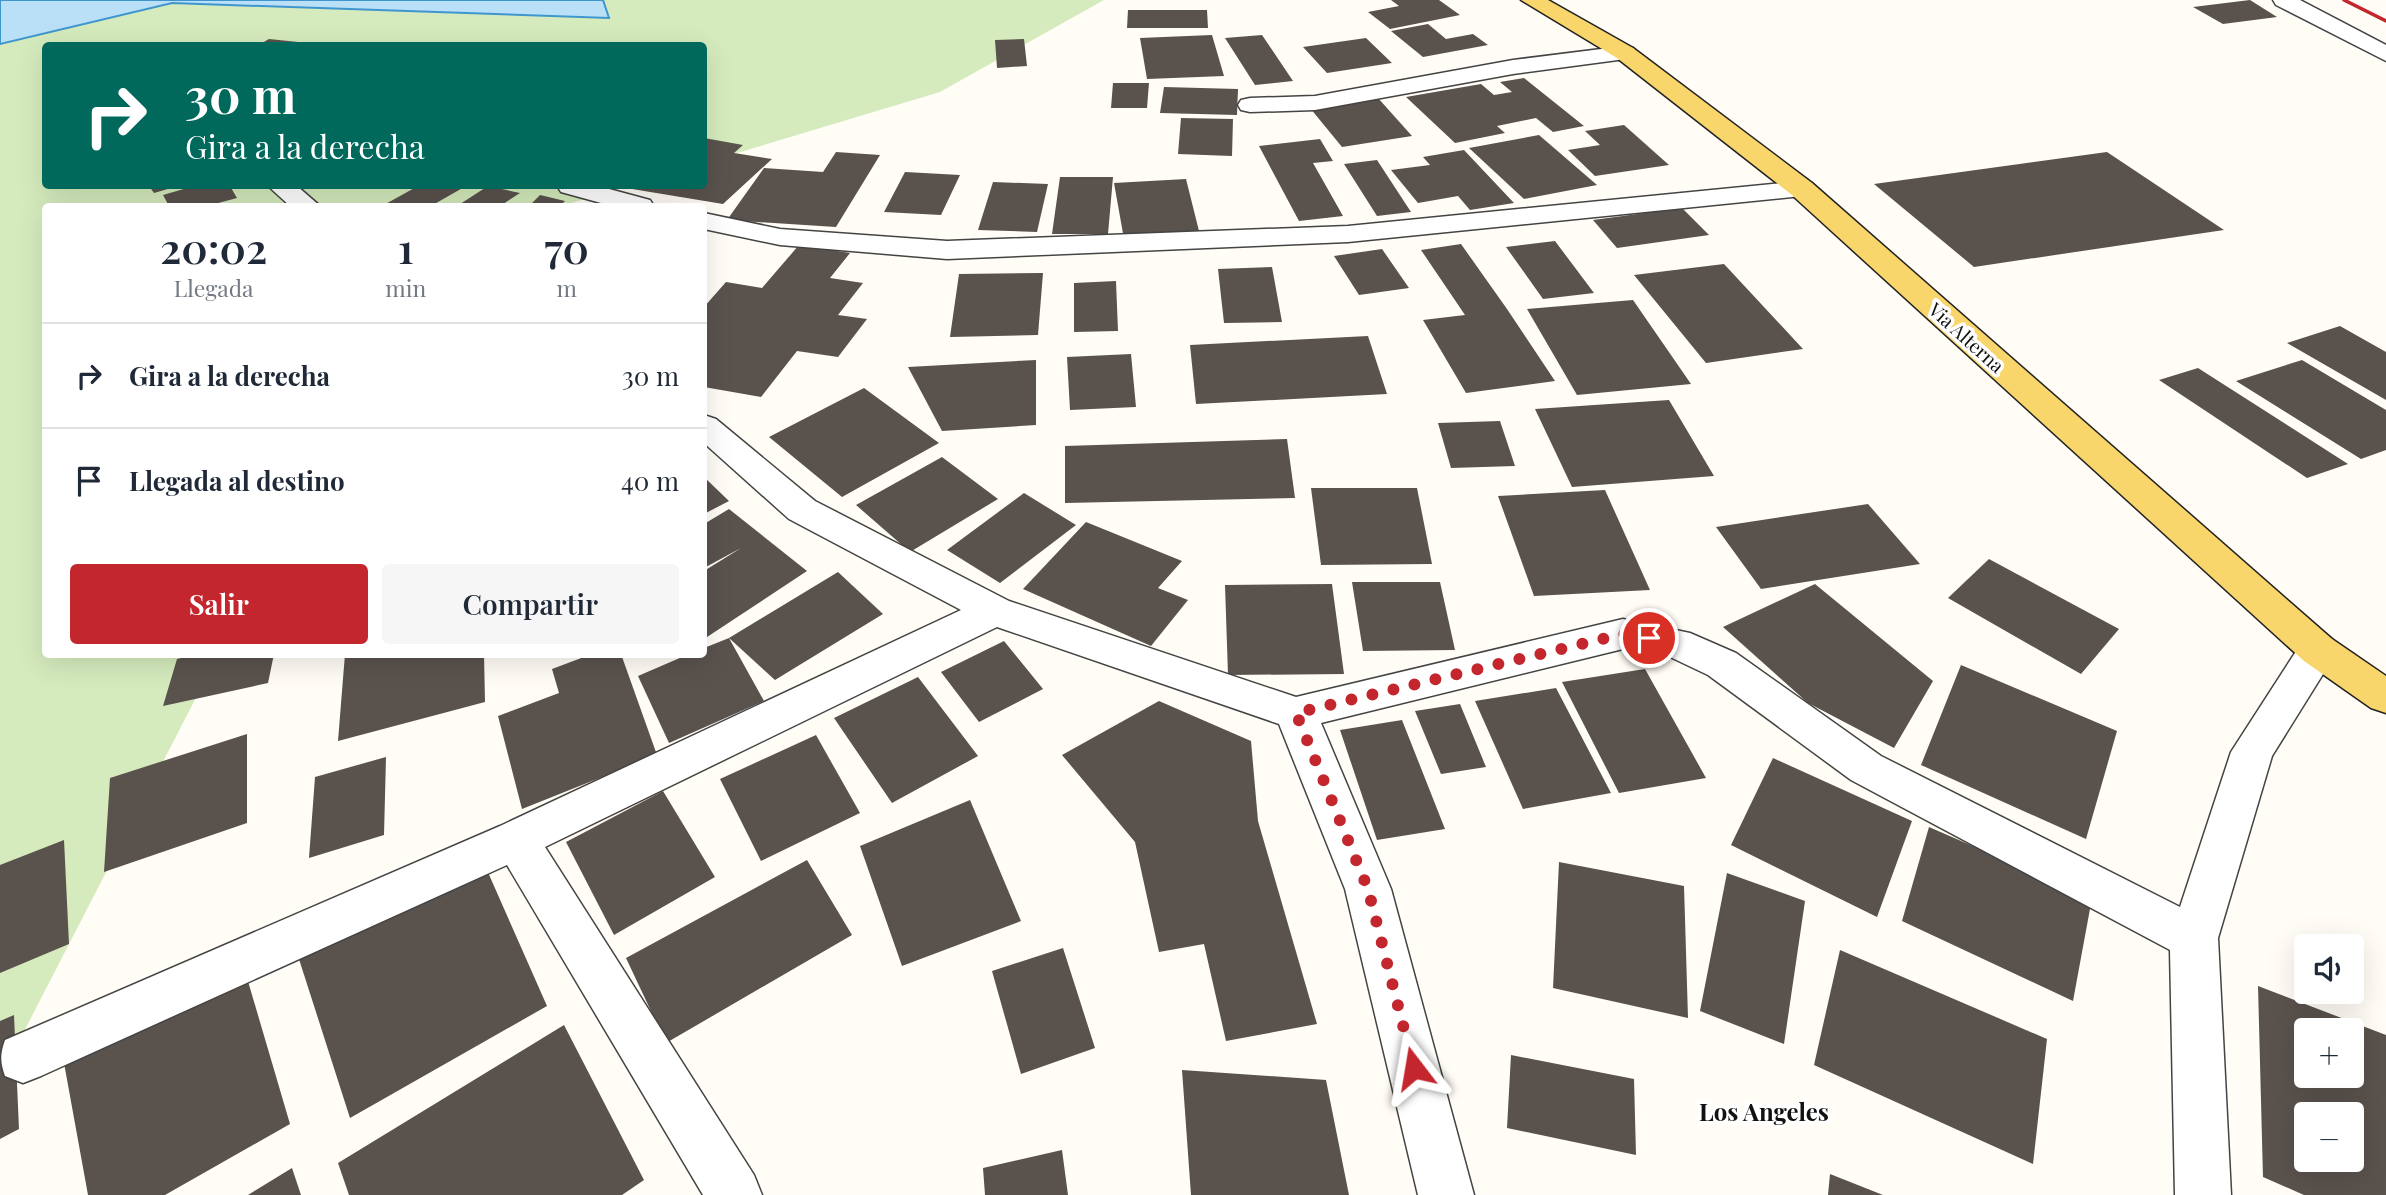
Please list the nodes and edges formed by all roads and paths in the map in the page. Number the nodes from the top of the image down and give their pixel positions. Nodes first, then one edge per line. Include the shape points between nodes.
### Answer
1 (1532, 0) edge
2 (2284, 0) edge
3 (1625, 53) junction
4 (2386, 54) edge
5 (1250, 105) dead end
6 (285, 189) edge
7 (580, 189) edge
8 (1802, 189) junction
9 (302, 203) edge
10 (630, 203) edge
11 (707, 222) edge
12 (707, 429) edge
13 (995, 611) junction
14 (2318, 650) junction
15 (2386, 697) edge
16 (1296, 713) junction
17 (516, 840) junction
18 (2194, 938) junction
19 (23, 1058) dead end
20 (734, 1195) edge
21 (1446, 1195) edge
22 (2203, 1195) edge

1 - 3 main road, Via Alterna
2 - 4 street
3 - 5 street via 1513,67 1315,103
3 - 8 main road, Via Alterna
6 - 9 street
7 - 10 street
8 - 11 street via 1348,234 947,250 780,237
8 - 14 main road, Via Alterna
12 - 13 street via 802,510
13 - 16 street
13 - 17 street
14 - 15 main road, Via Alterna
14 - 18 street via 2252,752
16 - 18 street via 1623,634 1676,643 1722,664 1866,768
16 - 21 street via 1368,889
17 - 19 street
17 - 20 street
18 - 22 street

